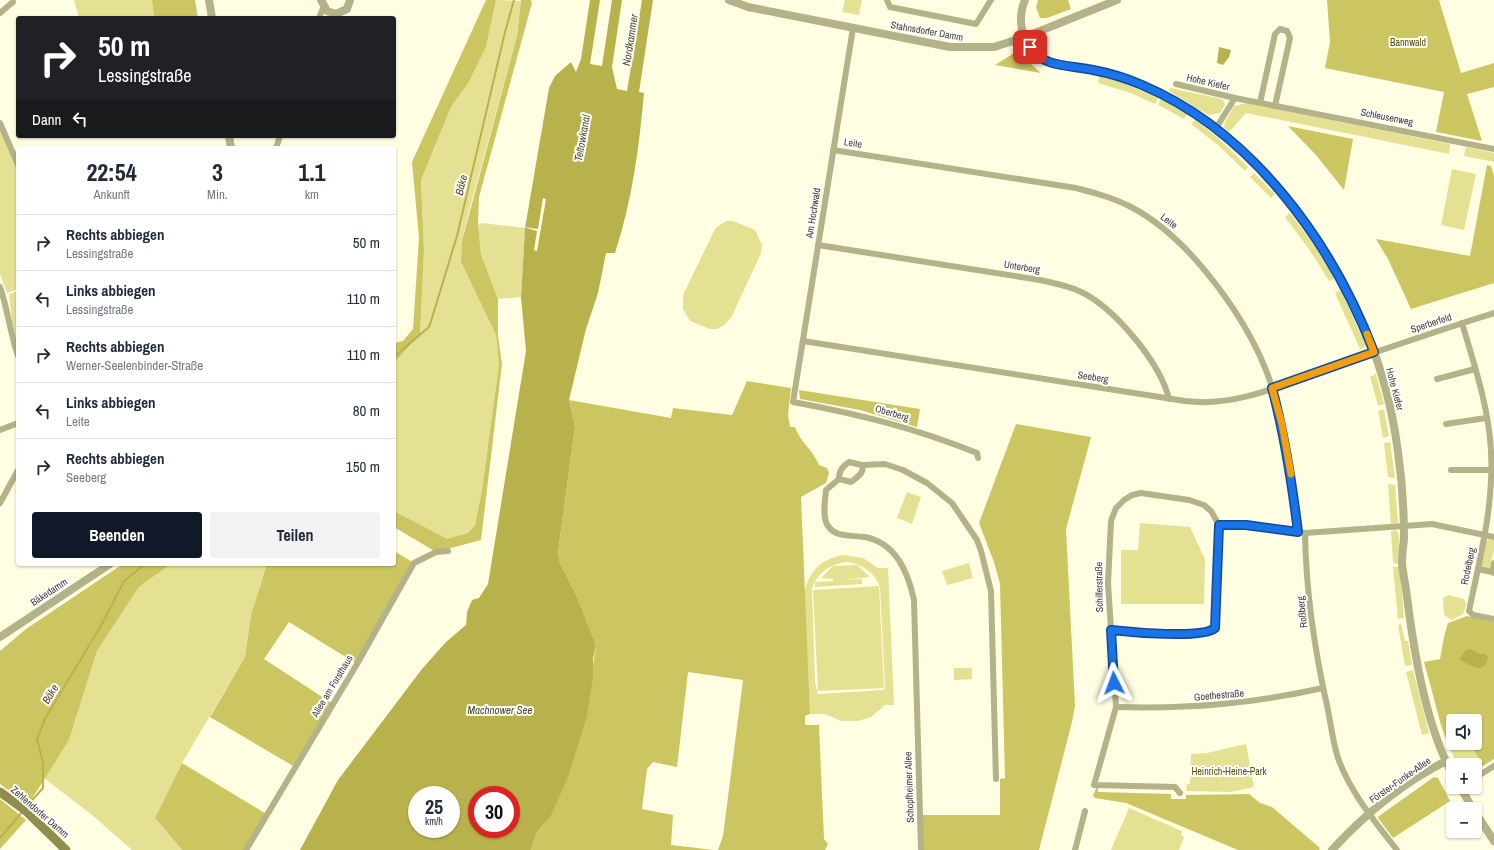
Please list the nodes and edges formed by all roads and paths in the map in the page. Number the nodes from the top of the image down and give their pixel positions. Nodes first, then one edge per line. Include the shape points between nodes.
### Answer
1 (209, 0) edge
2 (350, 0) edge
3 (729, 0) edge
4 (887, 0) edge
5 (991, 0) edge
6 (1025, 0) edge
7 (1117, 0) edge
8 (13, 2) dead end
9 (322, 4) edge
10 (0, 13) edge
11 (212, 16) edge
12 (319, 16) edge
13 (329, 16) edge
14 (853, 28) junction
15 (1025, 37) junction
16 (1176, 84) dead end
17 (1235, 98) junction
18 (1260, 103) junction
19 (1275, 106) junction
20 (0, 123) edge
21 (1216, 128) junction
22 (1494, 149) edge
23 (833, 150) junction
24 (16, 160) edge
25 (818, 245) junction
26 (0, 287) edge
27 (1494, 313) edge
28 (1462, 323) junction
29 (803, 341) junction
30 (16, 350) edge
31 (1374, 352) junction
32 (1475, 369) junction
33 (1437, 379) dead end
34 (1272, 388) junction
35 (1169, 399) junction
36 (793, 402) joint
37 (1486, 418) junction
38 (16, 424) edge
39 (1446, 424) dead end
40 (0, 430) edge
41 (1493, 452) edge
42 (978, 458) dead end
43 (862, 465) junction
44 (1451, 470) dead end
45 (1491, 470) junction
46 (16, 474) edge
47 (839, 479) junction
48 (1492, 499) edge
49 (0, 504) edge
50 (1219, 525) junction
51 (1403, 526) junction
52 (1298, 532) junction
53 (1305, 532) junction
54 (1485, 535) junction
55 (1494, 537) edge
56 (448, 551) dead end
57 (1494, 563) edge
58 (107, 566) edge
59 (1478, 569) junction
60 (1493, 572) edge
61 (1494, 619) edge
62 (1111, 630) junction
63 (0, 637) edge
64 (1323, 688) junction
65 (1116, 707) junction
66 (1446, 761) joint
67 (1494, 766) edge
68 (1482, 774) edge
69 (996, 779) dead end
70 (0, 792) edge
71 (1180, 793) dead end
72 (1085, 811) dead end
73 (1369, 814) junction
74 (1482, 823) edge
75 (1494, 841) edge
76 (66, 850) edge
77 (246, 850) edge
78 (921, 850) edge
79 (1075, 850) edge
80 (1332, 850) edge
81 (1396, 850) edge

1 - 11 street
2 - 13 street via 344,12
3 - 14 street, Stahnsdorfer Damm via 748,7
4 - 5 street via 890,7 976,24
6 - 15 street via 1020,21
7 - 15 street, Stahnsdorfer Damm
8 - 10 street
9 - 12 street
9 - 13 street
14 - 15 street, Stahnsdorfer Damm via 965,48 994,47
14 - 23 street, Am Hochwald
15 - 21 street, Hohe Kiefer via 1032,50 1042,59 1058,65 1108,73 1136,82 1174,100
16 - 17 street, Hohe Kiefer
17 - 18 street, Schleusenweg
17 - 21 street
18 - 19 street, Schleusenweg
18 - 19 street via 1275,34 1280,29 1287,31 1290,38
19 - 22 street, Schleusenweg
20 - 24 street
21 - 31 street, Hohe Kiefer via 1273,183 1313,233 1349,293
23 - 25 street, Am Hochwald
23 - 34 street, Leite via 1069,187 1131,207 1170,234 1211,278 1251,340
25 - 29 street, Am Hochwald
25 - 35 street, Unterberg via 1040,280 1080,291 1101,304 1139,343 1162,380
26 - 30 street
27 - 28 street, Sperberfeld
28 - 31 street, Sperberfeld
28 - 32 street, Rodelberg
29 - 35 street, Seeberg
29 - 36 street, Am Hochwald
31 - 34 street, Seeberg
31 - 51 street, Hohe Kiefer via 1388,395 1399,453
32 - 33 street
32 - 37 street, Rodelberg
34 - 35 street, Seeberg via 1218,403
34 - 52 street, Leite via 1289,461
36 - 42 street, Oberberg via 856,413 927,433 976,453
37 - 39 street
37 - 41 street, Rodelberg
38 - 40 street
41 - 45 street, Rodelberg
43 - 47 street via 849,462 843,466
43 - 47 street via 863,470 851,482
43 - 69 street via 885,464 903,470 932,486 948,498 957,509 972,531 981,551 992,598
44 - 45 street
45 - 48 street, Rodelberg
46 - 49 street
47 - 78 street, Schopfheimer Allee via 826,490 825,521 832,532 878,541 900,560 912,588 916,617
48 - 54 street, Rodelberg
50 - 52 street via 1246,525
50 - 62 street via 1217,624 1214,630 1170,634
50 - 62 street, Schillerstraße via 1211,511 1197,502 1141,493 1124,500 1116,508 1111,522 1108,583
51 - 53 street
51 - 54 street via 1432,524
51 - 66 street, Hohe Kiefer via 1402,564 1418,667
52 - 53 street
53 - 64 street, Roßberg via 1312,615
54 - 55 street
54 - 59 street, Rodelberg
56 - 77 street, Allee am Forsthaus via 436,552 414,563
57 - 60 street
58 - 63 street, Bäkedamm
59 - 60 street
59 - 61 street, Rodelberg via 1469,611 1473,615
62 - 65 street, Schillerstraße
64 - 65 street, Goethestraße via 1223,705
64 - 73 street, Roßberg via 1338,758
65 - 71 street, Schillerstraße via 1094,784 1174,787
66 - 73 street, Förster-Funke-Allee via 1385,800
67 - 68 street
70 - 76 main road, Zehlendorfer Damm via 25,810
72 - 79 street
73 - 80 street, Förster-Funke-Allee
73 - 81 street, Roßberg
74 - 75 street

